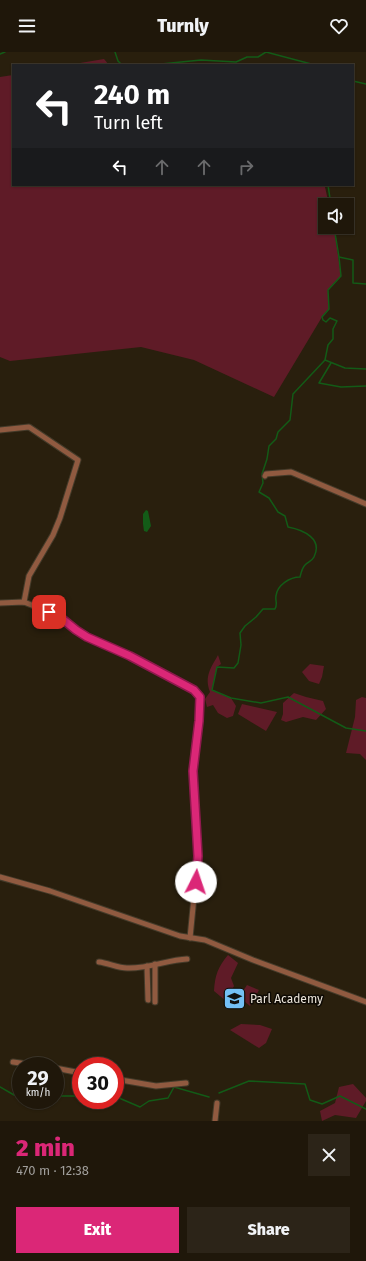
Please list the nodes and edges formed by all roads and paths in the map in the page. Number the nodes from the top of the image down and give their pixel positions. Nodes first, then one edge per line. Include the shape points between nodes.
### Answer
1 (0, 430) edge
2 (265, 476) dead end
3 (366, 504) edge
4 (24, 602) junction
5 (0, 603) edge
6 (0, 877) edge
7 (190, 938) junction
8 (187, 959) dead end
9 (99, 962) dead end
10 (155, 964) junction
11 (147, 966) junction
12 (148, 1000) dead end
13 (155, 1002) dead end
14 (366, 1002) edge
15 (124, 1081) edge
16 (186, 1083) dead end
17 (217, 1103) dead end
18 (215, 1121) edge

1 - 4 street via 29,427 78,460 53,535 29,576
2 - 3 street via 291,472
4 - 5 street
4 - 7 street via 60,617 87,637 130,656 194,690 200,697 193,775 198,856
6 - 7 street
7 - 14 street via 205,940
8 - 10 street
9 - 11 street via 126,968
10 - 11 street
10 - 13 street
11 - 12 street
15 - 16 street via 156,1086
17 - 18 street

